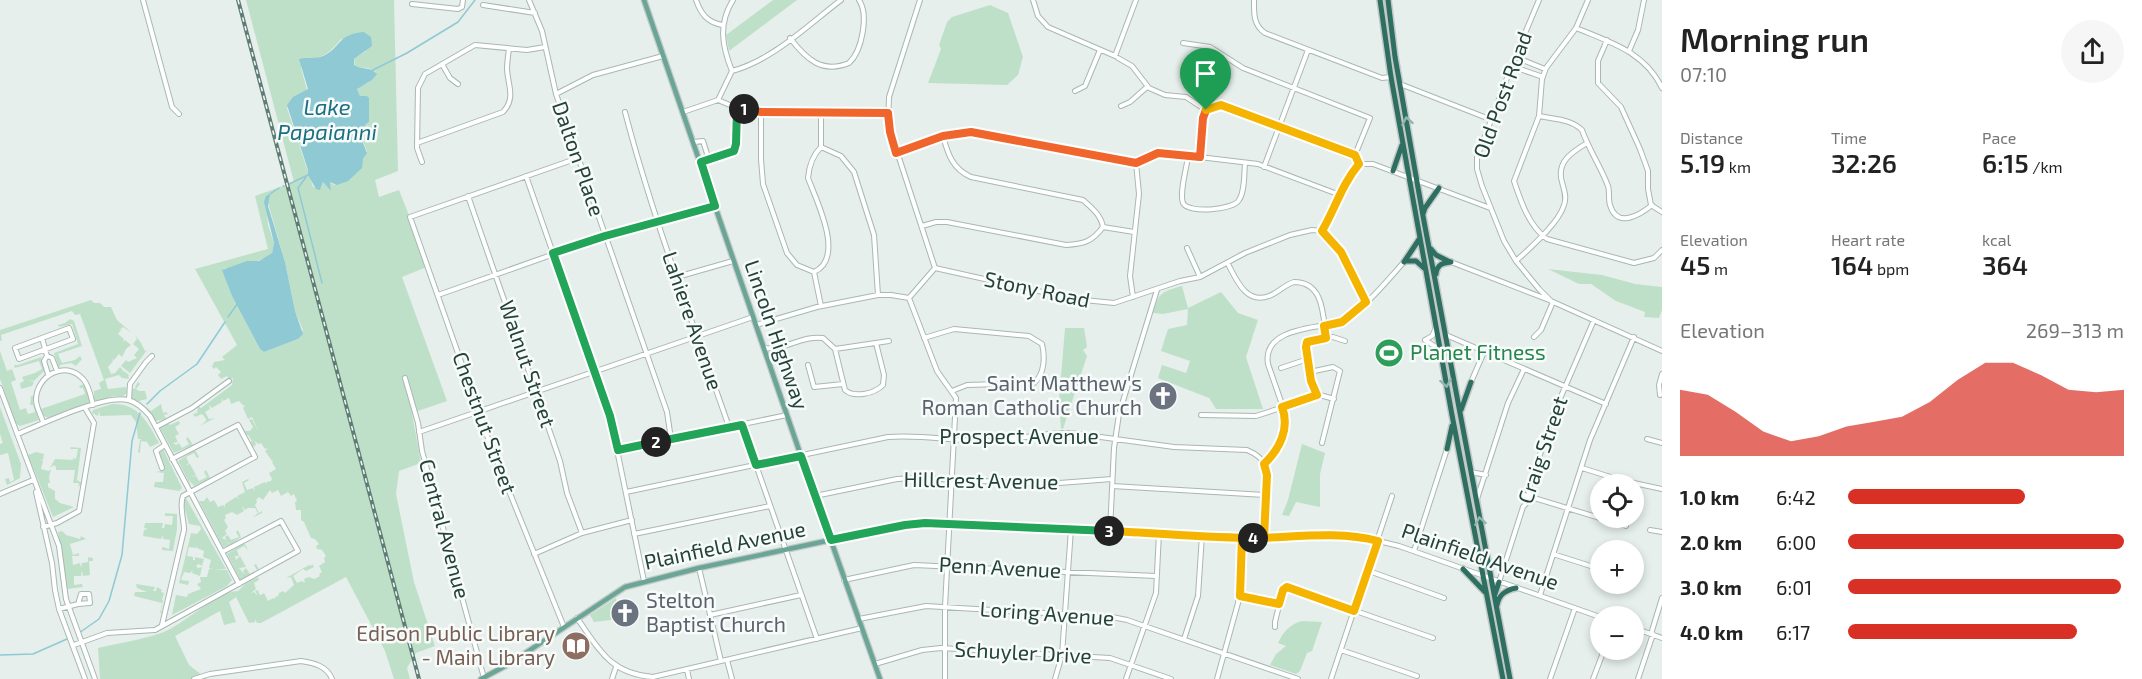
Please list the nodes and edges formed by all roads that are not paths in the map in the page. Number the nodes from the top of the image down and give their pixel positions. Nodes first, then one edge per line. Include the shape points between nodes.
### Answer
1 (143, 0) edge
2 (434, 0) edge
3 (463, 0) edge
4 (529, 0) edge
5 (644, 0) edge
6 (696, 0) edge
7 (733, 0) edge
8 (841, 0) edge
9 (859, 0) edge
10 (920, 0) edge
11 (1033, 0) edge
12 (1136, 0) edge
13 (1254, 0) edge
14 (1380, 0) edge
15 (1388, 0) edge
16 (1539, 0) edge
17 (1588, 0) edge
18 (1644, 0) edge
19 (412, 4) dead end
20 (483, 5) dead end
21 (433, 6) junction
22 (535, 13) junction
23 (722, 25) junction
24 (1576, 28) junction
25 (790, 38) junction
26 (1607, 40) junction
27 (1183, 43) dead end
28 (545, 47) junction
29 (509, 49) junction
30 (1100, 50) junction
31 (1308, 50) junction
32 (1629, 51) junction
33 (664, 56) junction
34 (1116, 57) junction
35 (1515, 57) junction
36 (442, 64) junction
37 (1512, 66) junction
38 (1545, 69) junction
39 (732, 71) junction
40 (1391, 77) junction
41 (1543, 77) junction
42 (458, 84) dead end
43 (1400, 84) junction
44 (1147, 87) junction
45 (1662, 88) edge
46 (1293, 89) junction
47 (1075, 92) dead end
48 (556, 94) junction
49 (718, 100) junction
50 (1121, 106) dead end
51 (737, 108) junction
52 (1206, 110) junction
53 (821, 111) junction
54 (625, 112) dead end
55 (683, 112) junction
56 (761, 112) junction
57 (888, 113) junction
58 (179, 114) dead end
59 (1539, 116) junction
60 (1492, 120) junction
61 (1279, 127) junction
62 (943, 136) junction
63 (694, 142) junction
64 (417, 143) junction
65 (1587, 143) junction
66 (1403, 144) junction
67 (821, 147) junction
68 (896, 153) junction
69 (1355, 155) junction
70 (1188, 156) junction
71 (1200, 157) junction
72 (578, 158) junction
73 (709, 160) junction
74 (422, 162) dead end
75 (701, 162) junction
76 (1136, 163) junction
77 (1245, 163) junction
78 (1359, 164) junction
79 (1264, 166) junction
80 (1393, 171) junction
81 (526, 176) junction
82 (1409, 177) junction
83 (1416, 179) junction
84 (1439, 188) junction
85 (1340, 195) junction
86 (468, 196) junction
87 (1652, 205) junction
88 (715, 206) junction
89 (1491, 208) junction
90 (1662, 212) edge
91 (1423, 216) junction
92 (657, 222) junction
93 (922, 226) junction
94 (1103, 228) junction
95 (1322, 231) junction
96 (1134, 232) junction
97 (1542, 235) junction
98 (605, 236) junction
99 (1421, 237) junction
100 (1429, 246) junction
101 (1187, 248) dead end
102 (1662, 250) edge
103 (553, 253) junction
104 (733, 261) junction
105 (1516, 261) junction
106 (1404, 262) junction
107 (1451, 262) junction
108 (1228, 264) junction
109 (935, 268) junction
110 (1426, 270) junction
111 (814, 272) junction
112 (495, 274) junction
113 (676, 277) junction
114 (1200, 277) junction
115 (1157, 290) junction
116 (1437, 291) junction
117 (438, 295) junction
118 (878, 295) junction
119 (1133, 297) junction
120 (909, 298) junction
121 (1552, 301) junction
122 (1366, 302) junction
123 (821, 306) junction
124 (753, 316) junction
125 (1594, 320) junction
126 (756, 325) junction
127 (1324, 326) junction
128 (1436, 326) junction
129 (1446, 335) junction
130 (698, 336) junction
131 (1534, 337) dead end
132 (42, 338) junction
133 (924, 338) junction
134 (1326, 338) junction
135 (1634, 338) junction
136 (889, 341) dead end
137 (1345, 341) dead end
138 (876, 343) junction
139 (782, 347) junction
140 (764, 348) junction
141 (45, 349) junction
142 (835, 349) junction
143 (1441, 351) junction
144 (1662, 351) edge
145 (1484, 352) junction
146 (647, 354) junction
147 (47, 356) junction
148 (152, 356) dead end
149 (1308, 359) junction
150 (768, 360) junction
151 (808, 365) dead end
152 (1281, 368) dead end
153 (1524, 369) junction
154 (57, 371) junction
155 (595, 372) junction
156 (1310, 372) junction
157 (48, 374) junction
158 (1662, 374) edge
159 (405, 378) dead end
160 (229, 381) dead end
161 (1455, 382) junction
162 (1471, 382) junction
163 (843, 384) junction
164 (1566, 387) junction
165 (0, 388) edge
166 (952, 391) junction
167 (536, 392) junction
168 (1317, 395) junction
169 (1660, 395) dead end
170 (1334, 399) junction
171 (129, 400) junction
172 (1606, 404) junction
173 (93, 405) junction
174 (1282, 407) junction
175 (85, 408) junction
176 (479, 412) junction
177 (787, 415) junction
178 (1201, 415) dead end
179 (1452, 415) junction
180 (43, 423) junction
181 (1462, 423) junction
182 (742, 425) junction
183 (156, 427) junction
184 (729, 427) junction
185 (419, 432) junction
186 (18, 434) junction
187 (954, 438) junction
188 (1116, 438) junction
189 (671, 439) junction
190 (1647, 439) dead end
191 (1322, 443) dead end
192 (1662, 443) edge
193 (165, 446) junction
194 (1447, 449) junction
195 (1458, 449) junction
196 (618, 450) junction
197 (801, 456) junction
198 (172, 459) junction
199 (1264, 464) junction
200 (756, 465) junction
201 (162, 468) dead end
202 (1582, 468) junction
203 (1471, 472) junction
204 (1598, 474) edge
205 (1486, 475) junction
206 (1112, 479) junction
207 (33, 480) junction
208 (952, 480) junction
209 (1112, 486) junction
210 (1644, 486) edge
211 (1662, 489) edge
212 (190, 491) junction
213 (626, 492) junction
214 (0, 494) edge
215 (1521, 494) dead end
216 (1265, 495) junction
217 (815, 496) junction
218 (1392, 496) dead end
219 (1531, 498) junction
220 (1477, 500) junction
221 (770, 506) junction
222 (1568, 509) junction
223 (1590, 514) edge
224 (632, 520) junction
225 (950, 524) junction
226 (51, 525) junction
227 (43, 527) junction
228 (1071, 529) junction
229 (1650, 530) dead end
230 (1110, 531) junction
231 (1662, 532) edge
232 (582, 533) junction
233 (1159, 533) junction
234 (634, 534) junction
235 (1202, 535) junction
236 (1242, 537) junction
237 (1264, 538) junction
238 (831, 540) junction
239 (1378, 541) junction
240 (785, 549) junction
241 (1414, 551) junction
242 (222, 552) junction
243 (534, 554) junction
244 (1553, 554) junction
245 (947, 565) junction
246 (1590, 566) edge
247 (699, 568) junction
248 (1463, 569) junction
249 (1369, 571) junction
250 (1069, 572) junction
251 (1156, 576) junction
252 (1483, 576) junction
253 (1491, 579) junction
254 (644, 580) junction
255 (844, 580) junction
256 (1499, 582) junction
257 (239, 584) junction
258 (1516, 588) junction
259 (1486, 594) junction
260 (801, 595) junction
261 (1540, 595) junction
262 (1240, 596) junction
263 (1444, 598) dead end
264 (1494, 598) junction
265 (1662, 598) edge
266 (78, 604) dead end
267 (1279, 604) junction
268 (69, 606) junction
269 (945, 607) junction
270 (1575, 608) junction
271 (59, 609) junction
272 (1354, 611) junction
273 (1497, 612) junction
274 (1066, 613) junction
275 (1590, 613) edge
276 (710, 615) junction
277 (577, 618) junction
278 (859, 620) junction
279 (162, 626) junction
280 (1145, 626) junction
281 (564, 627) junction
282 (1275, 627) dead end
283 (862, 628) junction
284 (1644, 631) edge
285 (1652, 634) junction
286 (1433, 638) dead end
287 (1662, 638) edge
288 (817, 639) junction
289 (1184, 639) junction
290 (83, 642) junction
291 (74, 645) junction
292 (945, 648) junction
293 (1341, 650) junction
294 (1224, 653) junction
295 (1062, 655) junction
296 (727, 660) junction
297 (1600, 660) edge
298 (721, 661) junction
299 (875, 664) junction
300 (1131, 665) junction
301 (616, 667) junction
302 (687, 670) junction
303 (1417, 676) dead end
304 (662, 677) edge
305 (86, 679) edge
306 (95, 679) edge
307 (194, 679) edge
308 (332, 679) edge
309 (483, 679) edge
310 (612, 679) edge
311 (689, 679) edge
312 (732, 679) edge
313 (880, 679) edge
314 (945, 679) edge
315 (1055, 679) edge
316 (1126, 679) edge
317 (1171, 679) edge
318 (1217, 679) edge
319 (1298, 679) edge
320 (1331, 679) edge
321 (1503, 679) edge
322 (1510, 679) edge
323 (1550, 679) edge
324 (1593, 679) edge
325 (1638, 679) edge

1 - 58 street via 172,108
2 - 21 street
3 - 21 street via 458,9
4 - 22 street, Dalton Place
5 - 33 main road, Lincoln Highway
6 - 23 street via 703,15
7 - 23 street
8 - 25 street
9 - 25 street via 865,21 857,51 849,63 817,63
10 - 57 street via 891,89
11 - 30 street via 1038,16 1048,27
12 - 34 street
13 - 31 street via 1257,26
14 - 40 highway
15 - 43 highway
16 - 35 street, Old Post Road
17 - 24 street
18 - 32 street
19 - 21 street
20 - 22 street
22 - 28 street, Dalton Place
23 - 39 street
24 - 26 street
24 - 38 street
25 - 39 street via 748,67
26 - 32 street
26 - 87 street via 1598,61 1598,83 1621,107 1640,149 1648,171
27 - 46 street via 1210,47 1243,68
28 - 29 street
28 - 48 street, Dalton Place
29 - 36 street via 475,45
29 - 64 street via 507,71 512,94 503,112
30 - 34 street
30 - 47 street via 1085,86
31 - 40 street via 1382,78
31 - 46 street
32 - 45 street via 1652,70
33 - 48 street via 593,75
33 - 55 main road, Lincoln Highway
34 - 44 street via 1132,66
35 - 37 street, Old Post Road
35 - 38 street
36 - 42 street
36 - 64 street via 425,74 419,84
37 - 41 street
37 - 60 street, Old Post Road
38 - 41 street
39 - 49 street
40 - 66 highway
41 - 59 street
43 - 60 street
83 -> 43 highway
44 - 50 street
44 - 52 street via 1186,97
46 - 61 street
46 - 69 street via 1370,118
48 - 72 street, Dalton Place
49 - 51 street
49 - 55 street
51 - 56 street
51 - 73 street via 735,148
52 - 61 street via 1221,105
52 - 71 street
53 - 56 street
53 - 57 street
53 - 67 street
54 - 92 street, Lahiere Avenue
55 - 63 main road, Lincoln Highway
56 - 111 street via 763,184 787,253 797,265
57 - 68 street
59 - 65 street via 1576,125
59 - 97 street via 1514,181 1531,222
60 - 89 street, Old Post Road via 1477,157 1477,169
61 - 69 street
61 - 79 street
62 - 68 street
62 - 76 street via 982,133
62 - 94 street via 955,167 965,175 1083,200 1096,212
63 - 73 street via 703,141
63 - 75 main road, Lincoln Highway
64 - 74 street
65 - 87 street via 1608,188 1615,214 1635,217
65 - 97 street via 1565,159 1561,176 1564,207
66 - 80 highway
66 - 82 highway
67 - 111 street via 808,178 828,233 829,252
67 - 118 street via 841,156 854,172 874,235
68 - 93 street
69 - 78 street
70 - 71 street
70 - 76 street via 1158,153
70 - 77 street via 1183,202 1197,210 1237,203
71 - 77 street
72 - 81 street
72 - 98 street, Dalton Place
73 - 75 street
75 - 88 main road, Lincoln Highway
76 - 96 street via 1139,194
77 - 79 street
78 - 80 street
78 - 85 street via 1347,177
79 - 85 street
80 - 82 street
81 - 86 street
81 - 103 street
82 - 83 street
82 - 99 highway
83 - 84 street
83 - 91 highway
84 - 89 street
84 - 91 highway
85 - 95 street
86 - 112 street, Walnut Street
86 - 117 street, Chestnut Street via 411,217
87 - 90 street
88 - 92 street
88 - 104 main road, Lincoln Highway
89 - 105 street, Old Post Road
91 - 100 highway
92 - 98 street
92 - 113 street, Lahiere Avenue
93 - 94 street via 947,222 1066,245 1083,244
93 - 109 street
94 - 96 street
95 - 108 street, Stony Road via 1290,235
95 - 122 street via 1341,252
96 - 119 street via 1130,276
97 - 102 street via 1634,263 1654,258
97 - 105 street
98 - 103 street
98 - 146 street, Dalton Place
99 - 106 highway
99 - 110 highway
100 - 107 highway via 1436,255
100 - 116 highway
101 - 114 street
103 - 112 street
103 - 155 street
104 - 113 street
104 - 124 main road, Lincoln Highway
105 - 121 street, Old Post Road
106 - 110 highway via 1416,261
106 - 122 street
107 - 116 highway via 1437,269
107 - 121 street
108 - 114 street, Stony Road
108 - 127 street via 1242,289 1255,298 1269,296 1294,282 1309,285 1320,298
109 - 119 street, Stony Road via 1082,301 1114,303
109 - 120 street
110 - 128 highway
111 - 123 street
112 - 117 street
112 - 167 street, Walnut Street
113 - 130 street, Lahiere Avenue
114 - 115 street, Stony Road
115 - 119 street, Stony Road
115 - 188 street via 1120,411
116 - 129 highway
117 - 176 street, Chestnut Street
118 - 120 street
118 - 123 street
120 - 133 street
121 - 125 street, Old Post Road
121 - 131 street via 1541,330
122 - 127 street via 1342,322
123 - 126 street
124 - 126 main road, Lincoln Highway
124 - 130 street
125 - 135 street, Old Post Road
125 - 164 street, Craig Street
126 - 140 main road, Lincoln Highway
127 - 134 street
127 - 174 street via 1284,334 1269,346 1266,356
128 - 143 highway
128 - 143 street via 1434,334 1425,340
129 - 145 street
129 - 161 highway
130 - 146 street
130 - 184 street, Lahiere Avenue
132 - 141 street
132 - 141 street via 15,348 19,359
132 - 141 street via 69,328 73,339
133 - 166 street via 937,371
133 - 166 street via 954,329 1029,336 1042,344 1043,367 1034,383 967,385
134 - 137 street
134 - 149 street via 1307,342
135 - 144 street, Old Post Road
135 - 172 street
136 - 138 street
138 - 142 street
138 - 163 street via 883,385 873,392 853,394 847,393
139 - 140 street
139 - 142 street via 816,337 828,341
139 - 150 street
140 - 150 main road, Lincoln Highway
141 - 147 street
142 - 163 street
143 -> 179 highway
145 - 153 street
145 - 162 street
146 - 155 street
146 - 189 street, Dalton Place via 667,412
147 - 154 street via 52,358
147 - 157 street via 44,362
148 - 171 street via 130,384
149 - 152 street
149 - 156 street
150 - 177 main road, Lincoln Highway
151 - 163 street via 814,387
153 - 164 street
153 - 205 street via 1508,403
154 - 157 street
154 - 173 street via 70,371 83,379
155 - 167 street
155 - 196 street
156 - 168 street
156 - 170 street via 1333,367 1340,371
157 - 180 street via 40,383 36,402
158 - 169 street
159 - 185 street, Central Avenue
160 - 183 street via 192,408
161 - 162 highway via 1464,386
161 - 181 highway
162 - 181 highway via 1461,408
164 - 172 street
164 - 219 street, Craig Street via 1528,491
165 - 186 street
166 - 187 street via 956,398
167 - 176 street
167 - 232 street, Walnut Street
168 - 170 street
168 - 174 street
170 - 191 street
171 - 173 street via 114,399
171 - 183 street via 146,412
172 - 202 street
173 - 175 street
174 - 178 street via 1256,416
174 - 199 street via 1286,416 1283,434
175 - 180 street
175 - 226 street via 94,423 79,511
176 - 185 street
176 - 243 street, Chestnut Street
177 - 182 street
177 - 197 main road, Lincoln Highway
179 - 194 highway
179 - 195 highway
180 - 186 street
181 - 203 highway
182 - 184 street
182 - 200 street
183 - 193 street
184 - 189 street
185 - 309 street, Central Avenue
186 - 207 street
187 - 188 street, Prospect Avenue via 991,441 1054,432
187 - 197 street, Prospect Avenue via 888,437
187 - 208 street
188 - 199 street, Prospect Avenue via 1174,447 1247,450
188 - 206 street
189 - 196 street
190 - 192 street
193 - 198 street
193 - 201 street via 156,450
194 - 195 highway via 1451,445
194 - 241 street
195 - 252 highway
196 - 213 street
197 - 200 street, Prospect Avenue
197 - 217 main road, Lincoln Highway
198 - 212 street
198 - 212 street via 238,425 255,458
199 - 216 street
200 - 213 street, Prospect Avenue
200 - 221 street
202 - 204 street
202 - 222 street
203 - 205 street
203 - 220 highway
205 - 220 street
206 - 208 street, Hillcrest Avenue via 1046,484
206 - 209 street
207 - 214 street
207 - 226 street
207 - 227 street
208 - 217 street, Hillcrest Avenue via 897,479
208 - 225 street
209 - 216 street
209 - 230 street
210 - 211 street
212 - 242 street
212 - 279 street via 182,499 184,530
213 - 224 street
215 - 219 street
216 - 237 street
217 - 238 main road, Lincoln Highway
218 - 239 street
219 - 222 street
219 - 256 street, Craig Street via 1523,507
253 -> 220 highway
221 - 234 street
221 - 240 street
222 - 223 street
222 - 244 street
224 - 232 street
224 - 234 street
225 - 228 street, Plainfield Avenue
225 - 238 street, Plainfield Avenue via 905,525
225 - 245 street
226 - 227 street
226 - 268 street via 59,546
227 - 271 street
228 - 230 street, Plainfield Avenue
228 - 250 street
229 - 231 street
230 - 233 street, Plainfield Avenue
232 - 243 street
233 - 235 street, Plainfield Avenue
233 - 251 street
234 - 254 street
235 - 236 street, Plainfield Avenue
235 - 289 street via 1198,596
236 - 237 street, Plainfield Avenue
236 - 262 street
237 - 239 street, Plainfield Avenue via 1336,536
238 - 240 main road, Plainfield Avenue
238 - 255 main road, Lincoln Highway
239 - 241 street, Plainfield Avenue
239 - 249 street
240 - 247 main road, Plainfield Avenue
240 - 260 street
241 - 248 street, Plainfield Avenue
242 - 257 street
242 - 257 street via 283,522 297,553
243 - 281 street, Chestnut Street
244 - 246 street
244 - 261 street
245 - 250 street, Penn Avenue
245 - 255 street, Penn Avenue via 914,565
245 - 269 street
247 - 254 main road, Plainfield Avenue
247 - 276 street
248 - 252 street, Plainfield Avenue
248 - 259 highway
249 - 263 street
249 - 272 street
250 - 251 street, Penn Avenue
250 - 274 street
251 - 280 street via 1156,593
252 - 253 street, Plainfield Avenue
252 - 259 highway
253 - 256 street, Plainfield Avenue
253 - 264 highway
254 - 277 main road, Plainfield Avenue via 617,591
255 - 278 main road, Lincoln Highway
256 - 258 street, Plainfield Avenue
256 - 264 highway
257 - 279 street
258 - 261 street, Plainfield Avenue
258 - 273 highway via 1501,595
259 - 321 highway
260 - 276 street
260 - 288 street
261 - 270 street, Plainfield Avenue
262 - 267 street
262 - 294 street
264 - 273 highway
265 - 285 street
266 - 268 street
267 - 272 street via 1287,587
267 - 282 street
268 - 271 street
268 - 290 street
269 - 274 street, Loring Avenue
269 - 278 street, Loring Avenue via 926,606
269 - 292 street
270 - 275 street, Plainfield Avenue
270 - 323 street
271 - 291 street
272 - 286 street
272 - 293 street
273 - 322 highway
274 - 280 street, Loring Avenue via 1112,616
274 - 295 street
276 - 298 street
277 - 281 main road, Plainfield Avenue
277 - 301 street
278 - 283 main road, Lincoln Highway
279 - 290 street via 148,632 107,633
280 - 289 street, Loring Avenue
280 - 300 street
281 - 309 main road, Plainfield Avenue
283 - 288 street
283 - 299 main road, Lincoln Highway
284 - 285 street
285 - 287 street
285 - 325 street
288 - 296 street
289 - 294 street, Loring Avenue
290 - 291 street
290 - 306 street
291 - 305 street
292 - 295 street, Schuyler Drive
292 - 299 street, Schuyler Drive via 922,650
292 - 314 street
293 - 303 street
293 - 320 street
294 - 318 street
294 - 319 street, Loring Avenue
295 - 300 street, Schuyler Drive via 1110,658
295 - 315 street
296 - 298 street
296 - 312 street
297 - 324 street
298 - 302 street
299 - 313 main road, Lincoln Highway
300 - 316 street
300 - 317 street, Schuyler Drive
301 - 304 street via 634,675
301 - 310 street
302 - 304 street
302 - 311 street
307 - 308 street via 290,662 324,668

